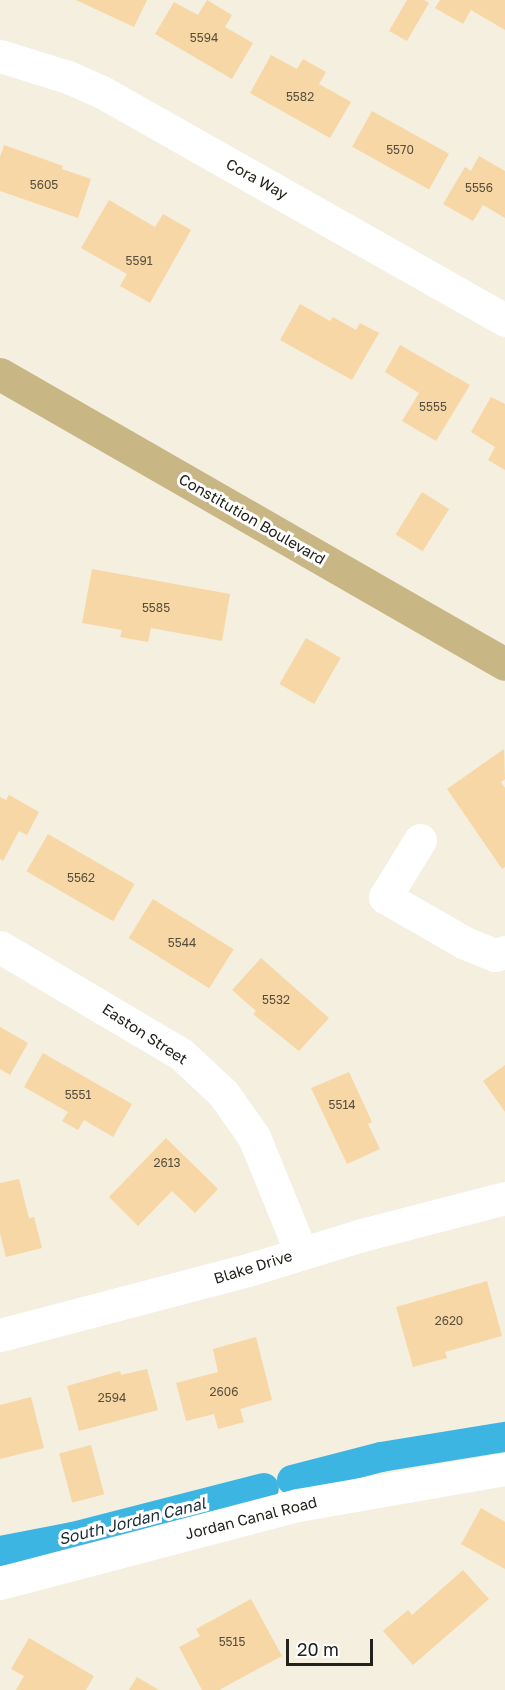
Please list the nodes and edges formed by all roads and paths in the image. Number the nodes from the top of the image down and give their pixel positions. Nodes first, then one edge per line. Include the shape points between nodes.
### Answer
1 (0, 56) edge
2 (505, 320) edge
3 (0, 374) edge
4 (505, 664) edge
5 (420, 840) dead end
6 (0, 947) edge
7 (505, 952) edge
8 (505, 1198) edge
9 (301, 1252) junction
10 (0, 1335) edge
11 (505, 1469) edge
12 (0, 1583) edge

1 - 2 street, Cora Way via 102,92
3 - 4 main road, Constitution Boulevard
5 - 7 street via 385,897 465,943 495,955
6 - 9 street, Easton Street via 181,1054 223,1093 254,1137
8 - 9 street, Blake Drive
9 - 10 street, Blake Drive via 251,1269
11 - 12 street, Jordan Canal Road via 298,1505

